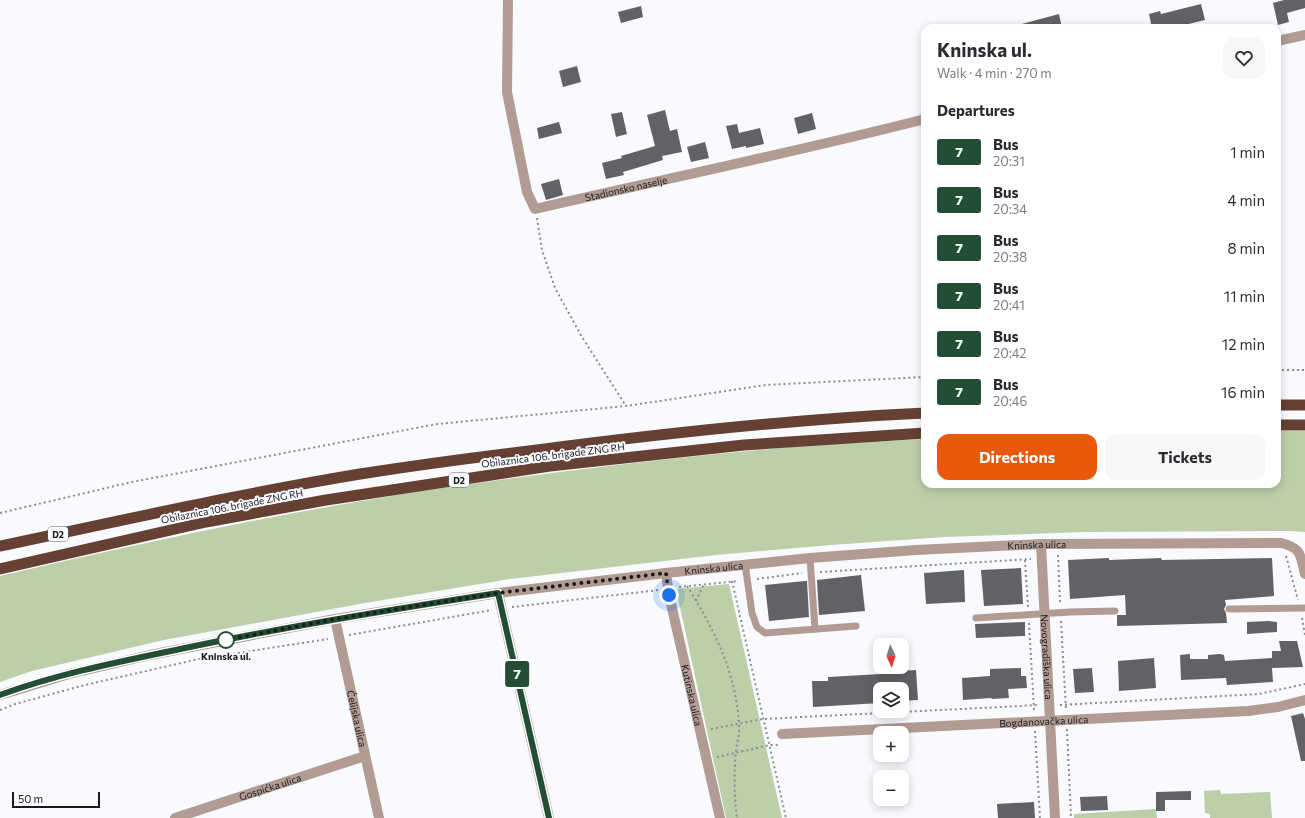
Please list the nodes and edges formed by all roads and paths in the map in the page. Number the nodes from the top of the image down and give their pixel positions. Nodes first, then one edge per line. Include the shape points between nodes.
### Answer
1 (508, 0) edge
2 (1305, 35) edge
3 (1281, 41) edge
4 (921, 120) edge
5 (535, 209) junction
6 (1281, 370) edge
7 (1305, 370) edge
8 (921, 377) edge
9 (1281, 405) edge
10 (1305, 405) edge
11 (626, 406) junction
12 (921, 413) edge
13 (1281, 425) edge
14 (1305, 425) edge
15 (921, 433) edge
16 (0, 514) edge
17 (1041, 544) junction
18 (0, 546) edge
19 (1058, 555) dead end
20 (810, 558) junction
21 (1025, 560) dead end
22 (745, 564) junction
23 (0, 569) edge
24 (666, 573) junction
25 (1305, 574) edge
26 (732, 581) dead end
27 (704, 584) dead end
28 (686, 586) dead end
29 (498, 593) junction
30 (696, 601) junction
31 (1305, 608) edge
32 (1229, 609) dead end
33 (1116, 611) dead end
34 (1060, 613) junction
35 (1029, 614) junction
36 (1045, 614) junction
37 (976, 618) dead end
38 (335, 619) junction
39 (856, 626) dead end
40 (815, 629) junction
41 (1305, 684) edge
42 (0, 695) edge
43 (1305, 700) edge
44 (1066, 704) junction
45 (1049, 705) junction
46 (1034, 706) junction
47 (763, 719) junction
48 (1067, 720) junction
49 (1050, 721) junction
50 (1035, 722) junction
51 (739, 723) junction
52 (701, 731) junction
53 (782, 734) dead end
54 (786, 744) dead end
55 (770, 745) junction
56 (736, 753) junction
57 (365, 756) junction
58 (707, 759) junction
59 (175, 818) edge
60 (379, 818) edge
61 (549, 818) edge
62 (720, 818) edge
63 (737, 818) edge
64 (786, 818) edge
65 (1040, 818) edge
66 (1055, 818) edge
67 (1071, 818) edge

1 - 5 street via 507,92 527,192
2 - 3 street
4 - 5 street, Stadionsko naselje
5 - 11 path via 542,250 555,288 582,337
6 - 7 path
8 - 11 path via 766,385
9 - 10 highway
11 - 16 path via 437,424 132,482
12 - 18 highway, Obilaznica 106. brigade ZNG RH / D2 via 819,419 645,435 428,464 260,492
13 - 14 highway
15 - 23 highway, Obilaznica 106. brigade ZNG RH / D2 via 744,445 543,468 326,500 214,520
17 - 20 street, Kninska ulica
17 - 25 street, Kninska ulica via 1281,543 1294,546 1298,550
17 - 36 street, Novogradiška ulica
19 - 34 path
20 - 22 street, Kninska ulica
20 - 40 lane
21 - 35 path
22 - 24 street, Kninska ulica
22 - 40 lane via 752,614 757,627 765,632
24 - 29 street, Kninska ulica
24 - 52 street, Kutinska ulica
26 - 47 path
27 - 30 path
28 - 30 path
29 - 38 street, Kninska ulica
29 - 61 street
30 - 51 path via 722,649 735,696
31 - 32 lane
33 - 34 lane
34 - 36 lane
34 - 44 path
35 - 36 lane
35 - 37 lane
35 - 46 path
36 - 45 street, Novogradiška ulica
38 - 42 street, Kninska ulica via 150,655 69,674
38 - 57 street, Ćelijska ulica
39 - 40 lane
41 - 44 path via 1259,694
43 - 48 street, Bogdanovačka ulica via 1248,711
44 - 45 path
44 - 48 path
45 - 46 path
45 - 49 street, Novogradiška ulica
46 - 47 path
46 - 50 path
47 - 51 path
47 - 55 path
48 - 49 street, Bogdanovačka ulica
48 - 67 path
49 - 50 street, Bogdanovačka ulica
49 - 66 street, Novogradiška ulica
50 - 53 street, Bogdanovačka ulica
50 - 65 path
51 - 52 path
51 - 56 path
52 - 58 street, Kutinska ulica
54 - 55 path
55 - 56 path
55 - 64 path
56 - 58 path
56 - 63 path
57 - 59 street, Gospićka ulica
57 - 60 street, Ćelijska ulica
58 - 62 street, Kutinska ulica

